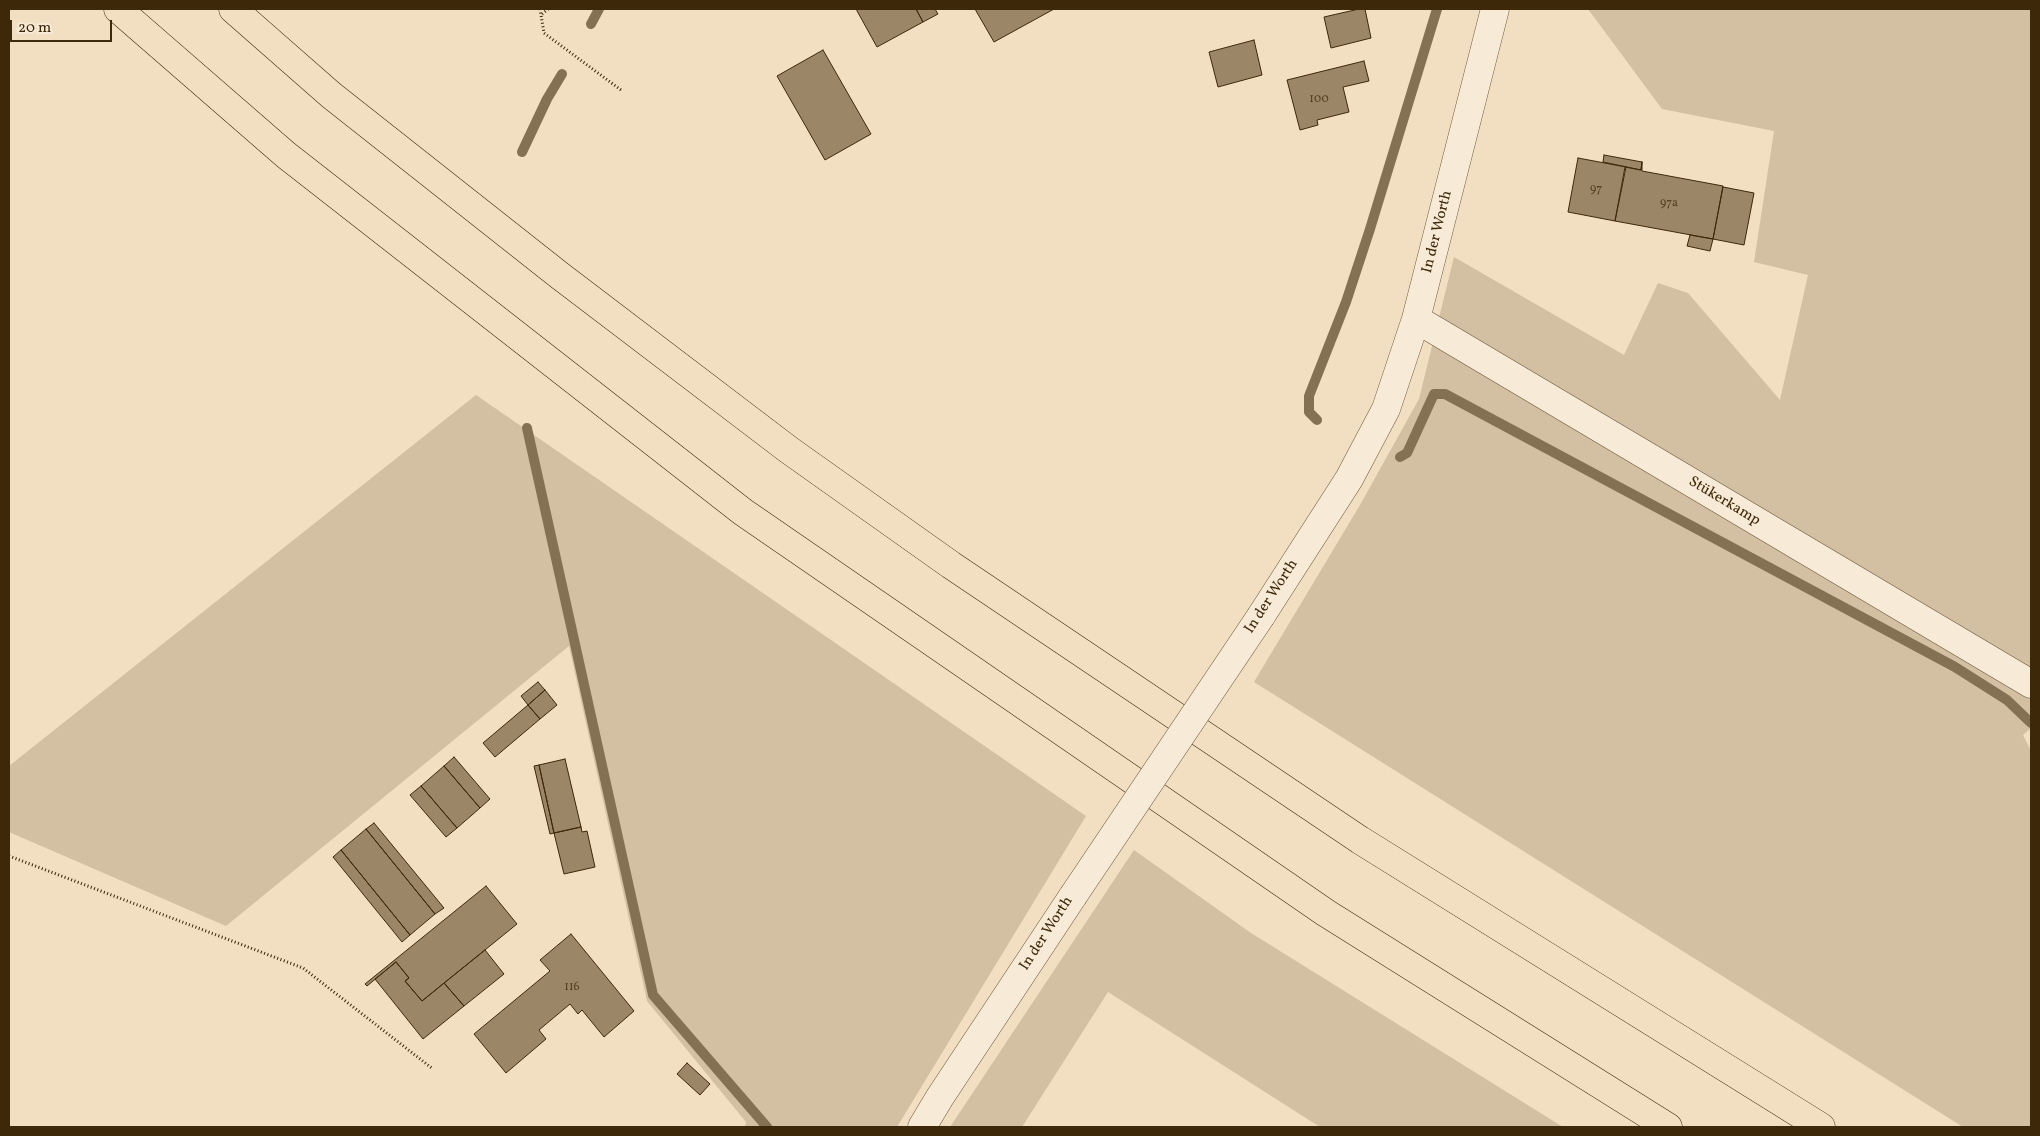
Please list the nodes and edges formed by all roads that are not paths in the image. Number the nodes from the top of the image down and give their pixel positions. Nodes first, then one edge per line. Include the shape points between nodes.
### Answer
1 (118, 9) edge
2 (233, 9) edge
3 (1495, 9) edge
4 (1416, 320) junction
5 (2031, 684) edge
6 (922, 1127) edge
7 (1668, 1127) edge
8 (1821, 1127) edge

1 - 7 highway via 286,154 743,512 1326,913
2 - 8 highway via 331,94 559,274 789,450 951,565 1360,840
3 - 4 street, In der Worth
4 - 5 street, Stükerkamp
4 - 6 street, In der Worth, bridge via 1386,409 1350,479

